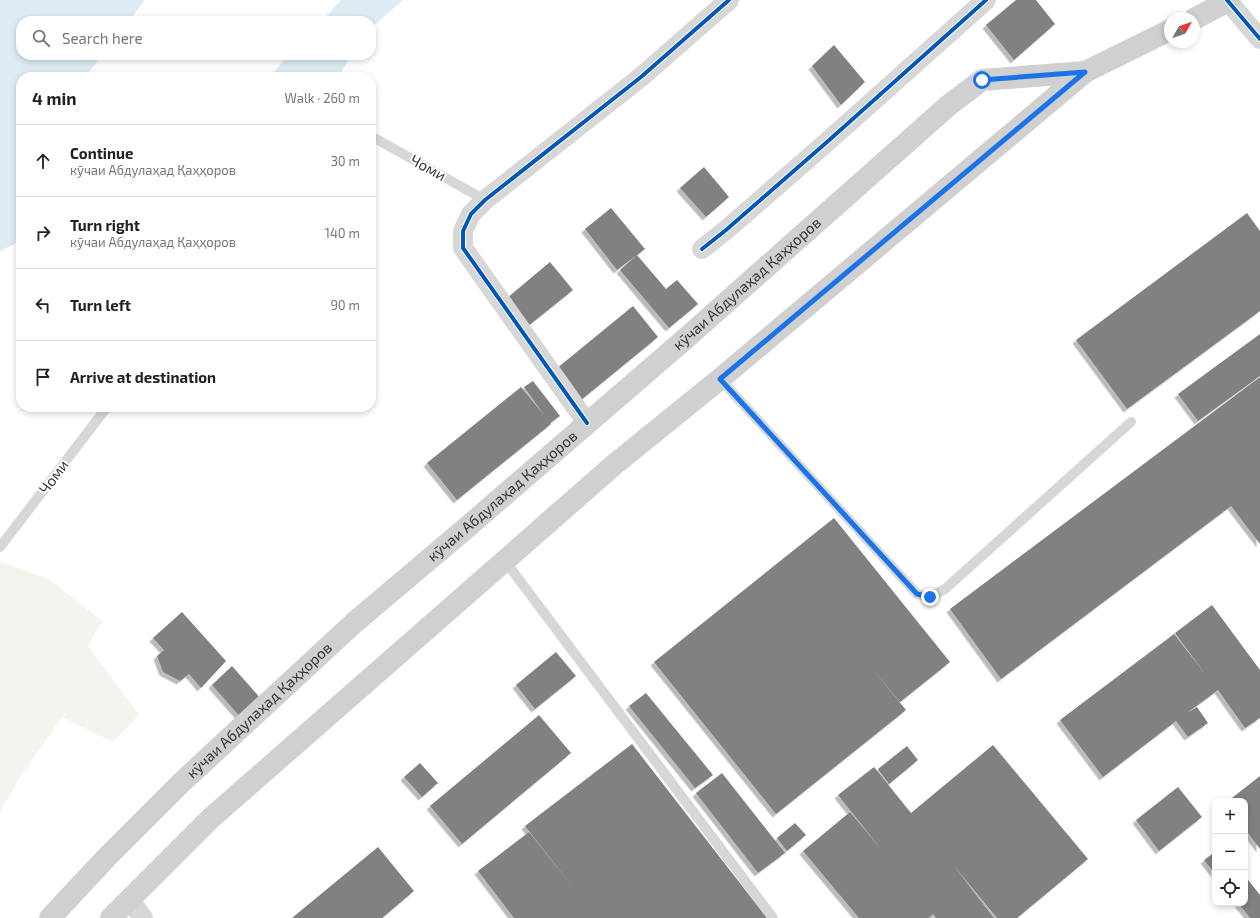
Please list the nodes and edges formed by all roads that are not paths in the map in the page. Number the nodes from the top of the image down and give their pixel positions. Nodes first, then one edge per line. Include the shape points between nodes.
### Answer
1 (729, 0) edge
2 (986, 0) edge
3 (1228, 1) edge
4 (1200, 16) edge
5 (1164, 33) edge
6 (1260, 39) edge
7 (1085, 72) junction
8 (376, 139) edge
9 (485, 200) junction
10 (702, 249) dead end
11 (720, 379) junction
12 (103, 412) edge
13 (1131, 422) dead end
14 (587, 423) junction
15 (0, 547) edge
16 (504, 561) junction
17 (129, 899) junction
18 (50, 918) edge
19 (111, 918) edge
20 (144, 918) edge
21 (774, 918) edge

1 - 9 street via 641,77
2 - 10 street
3 - 4 main road
3 - 6 street
5 - 7 main road, кӯчаи Абдулаҳад Қаҳҳоров
7 - 11 main road, кӯчаи Абдулаҳад Қаҳҳоров
7 - 14 main road, кӯчаи Абдулаҳад Қаҳҳоров via 982,80 949,105
8 - 9 lane, Чоми
9 - 14 street via 471,214 463,232 463,248
11 - 13 lane via 917,594 930,597 945,589
11 - 16 main road, кӯчаи Абдулаҳад Қаҳҳоров via 615,464
12 - 15 lane, Чоми
14 - 18 main road, кӯчаи Абдулаҳад Қаҳҳоров via 355,622 181,783
16 - 17 main road, кӯчаи Абдулаҳад Қаҳҳоров via 210,818
16 - 21 lane
17 - 19 main road, кӯчаи Абдулаҳад Қаҳҳоров
17 - 20 street

